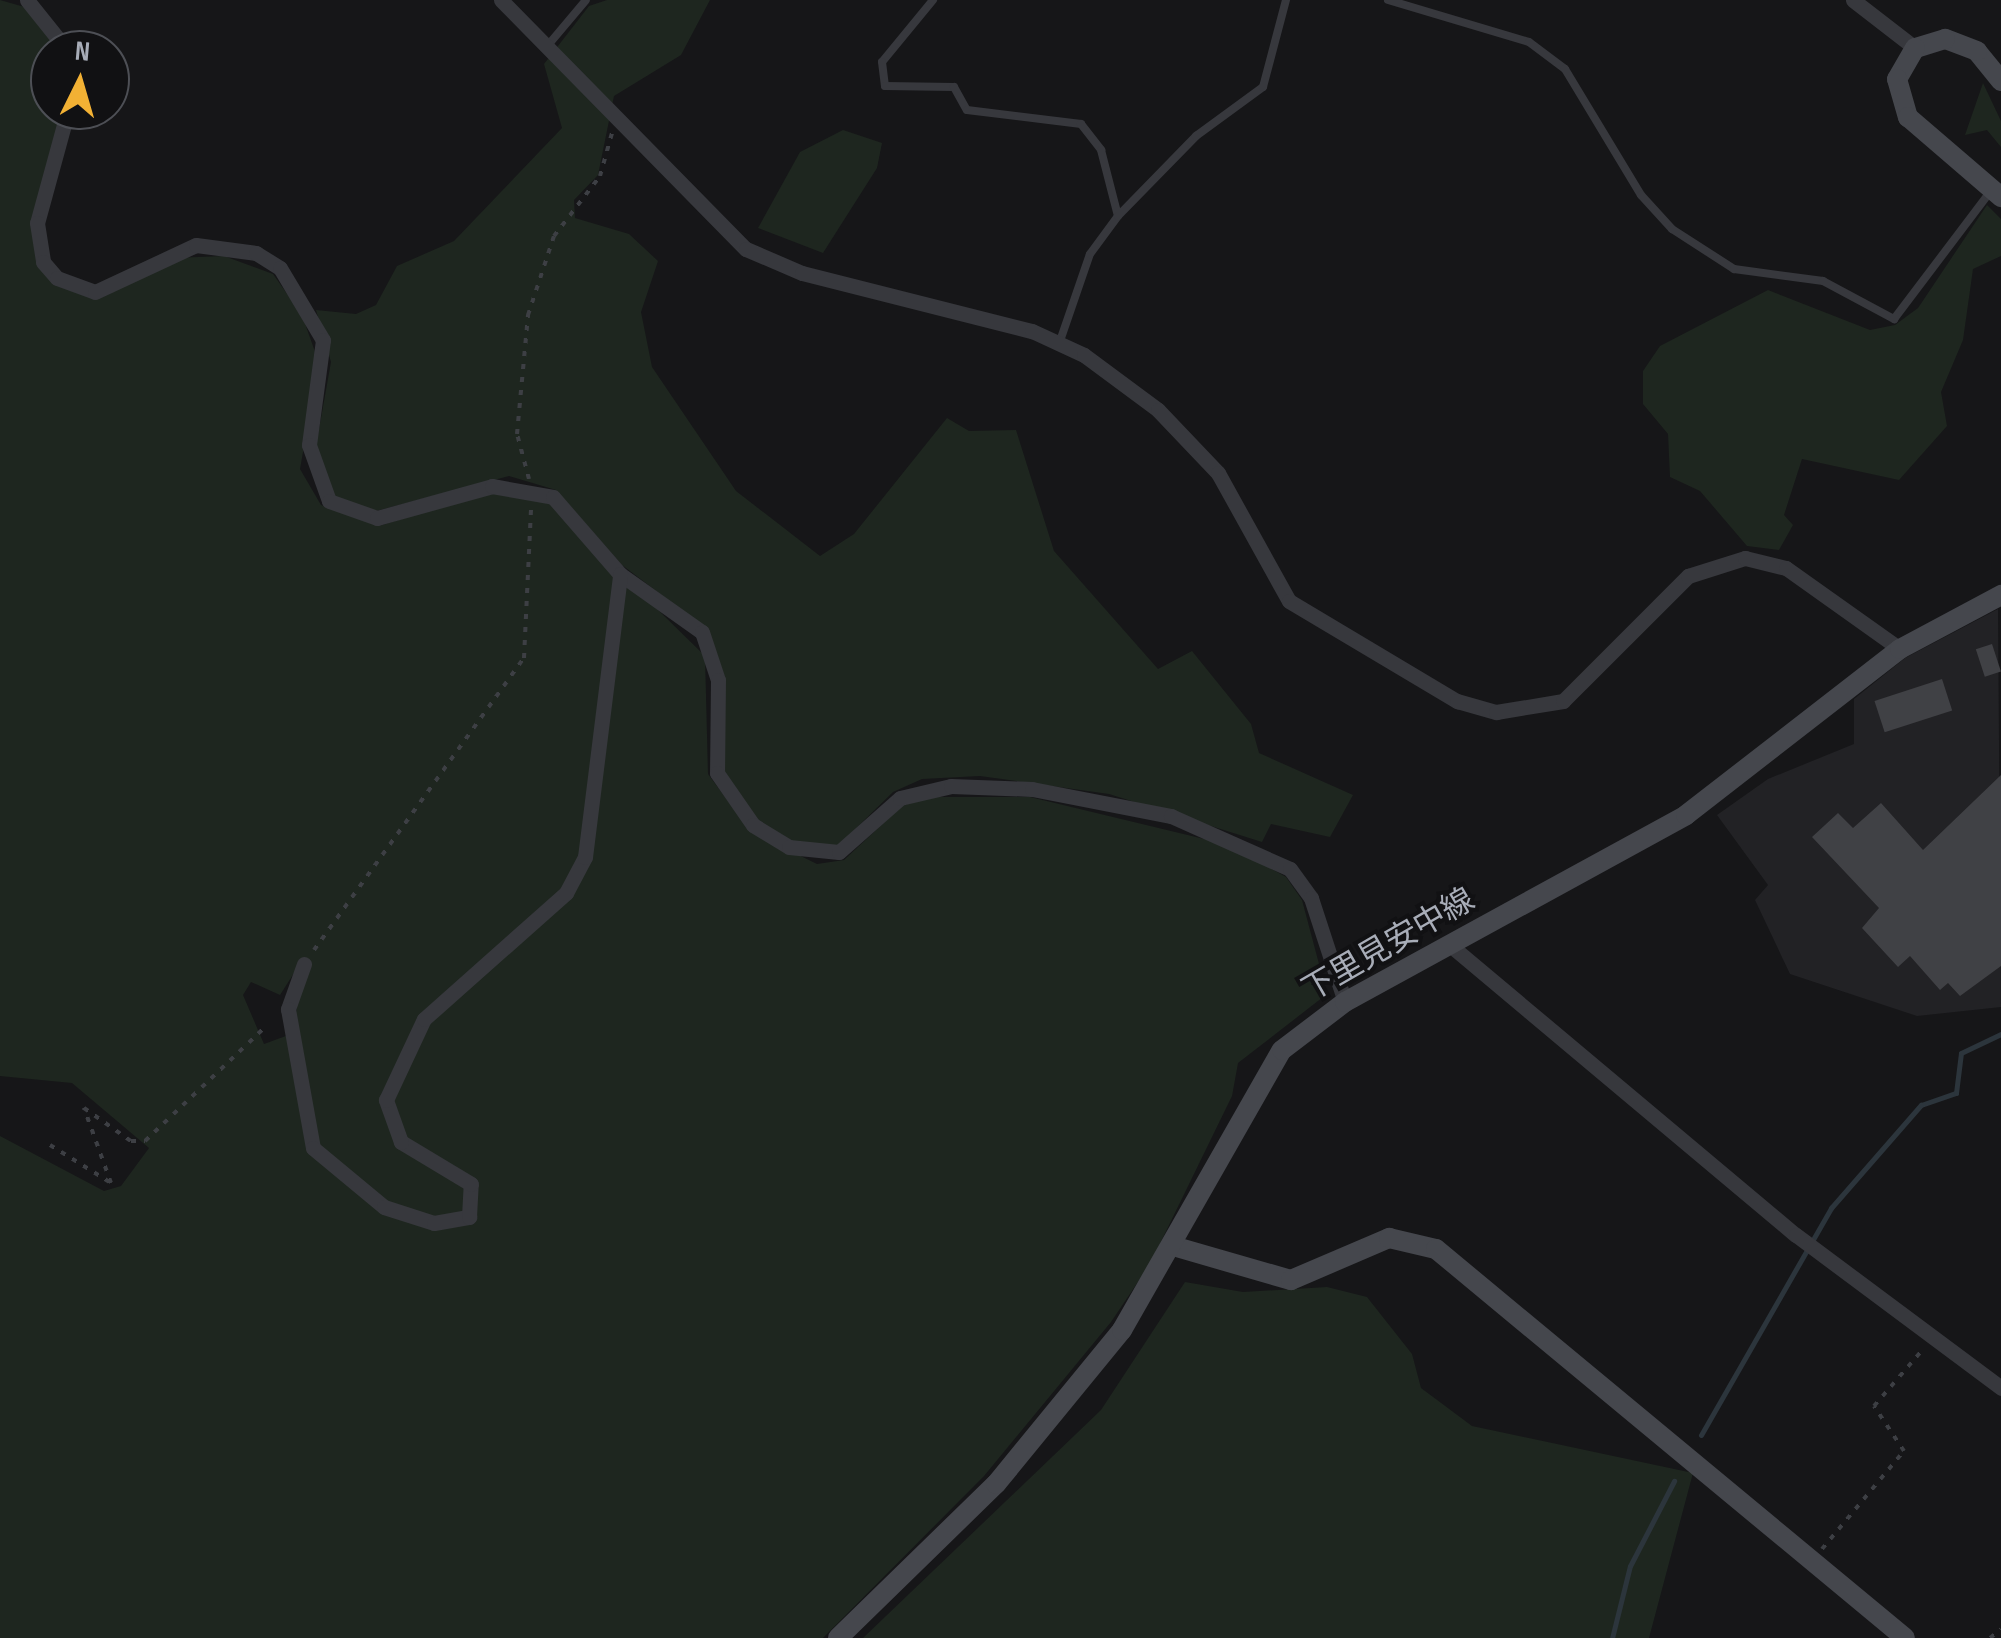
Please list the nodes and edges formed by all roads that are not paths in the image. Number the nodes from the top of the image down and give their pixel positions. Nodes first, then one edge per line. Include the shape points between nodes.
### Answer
1 (27, 0) edge
2 (501, 0) edge
3 (586, 0) edge
4 (934, 0) edge
5 (1286, 0) edge
6 (1388, 0) edge
7 (1852, 0) edge
8 (51, 30) edge
9 (549, 44) junction
10 (1916, 48) junction
11 (2001, 81) edge
12 (62, 130) edge
13 (1997, 193) edge
14 (1118, 216) junction
15 (1060, 341) junction
16 (620, 574) junction
17 (2001, 596) edge
18 (1900, 649) junction
19 (1450, 945) junction
20 (304, 964) road end
21 (1345, 1002) junction
22 (1173, 1246) junction
23 (2001, 1388) edge
24 (838, 1638) edge
25 (1905, 1638) edge

1 - 8 street
2 - 9 street
3 - 9 lane
4 - 14 lane via 882,62 885,86 954,88 967,110 1081,124 1101,150
5 - 14 lane via 1263,87 1196,136
6 - 13 lane via 1529,42 1565,68 1641,195 1709,256 1765,277 1823,281 1894,319
7 - 10 street
9 - 15 street via 724,233 773,263
10 - 11 main road via 1961,43
10 - 13 main road via 1900,66 1902,106
12 - 16 street via 36,222 42,262 95,292 196,245 256,252 280,268 323,340 309,444 329,501 377,518 492,486 532,488 553,497
14 - 15 lane via 1090,254
15 - 18 street via 1182,432 1246,510 1289,601 1457,701 1521,712 1563,701 1688,576 1744,558 1786,568
16 - 20 street via 585,857 566,893 424,1019 386,1100 402,1142 472,1184 468,1216 434,1223 384,1207 314,1148 288,1009
16 - 21 street via 702,632 718,680 722,787 753,824 789,846 839,852 926,788 1032,789 1171,816 1290,868 1311,898
17 - 18 main road, 下里見安中線
18 - 19 main road, 下里見安中線 via 1686,815
19 - 21 main road, 下里見安中線
19 - 23 street via 1796,1235
21 - 22 main road, 下里見安中線 via 1282,1050 1250,1092
22 - 24 main road, 下里見安中線 via 1122,1330 996,1484
22 - 25 main road via 1291,1280 1389,1238 1436,1250

